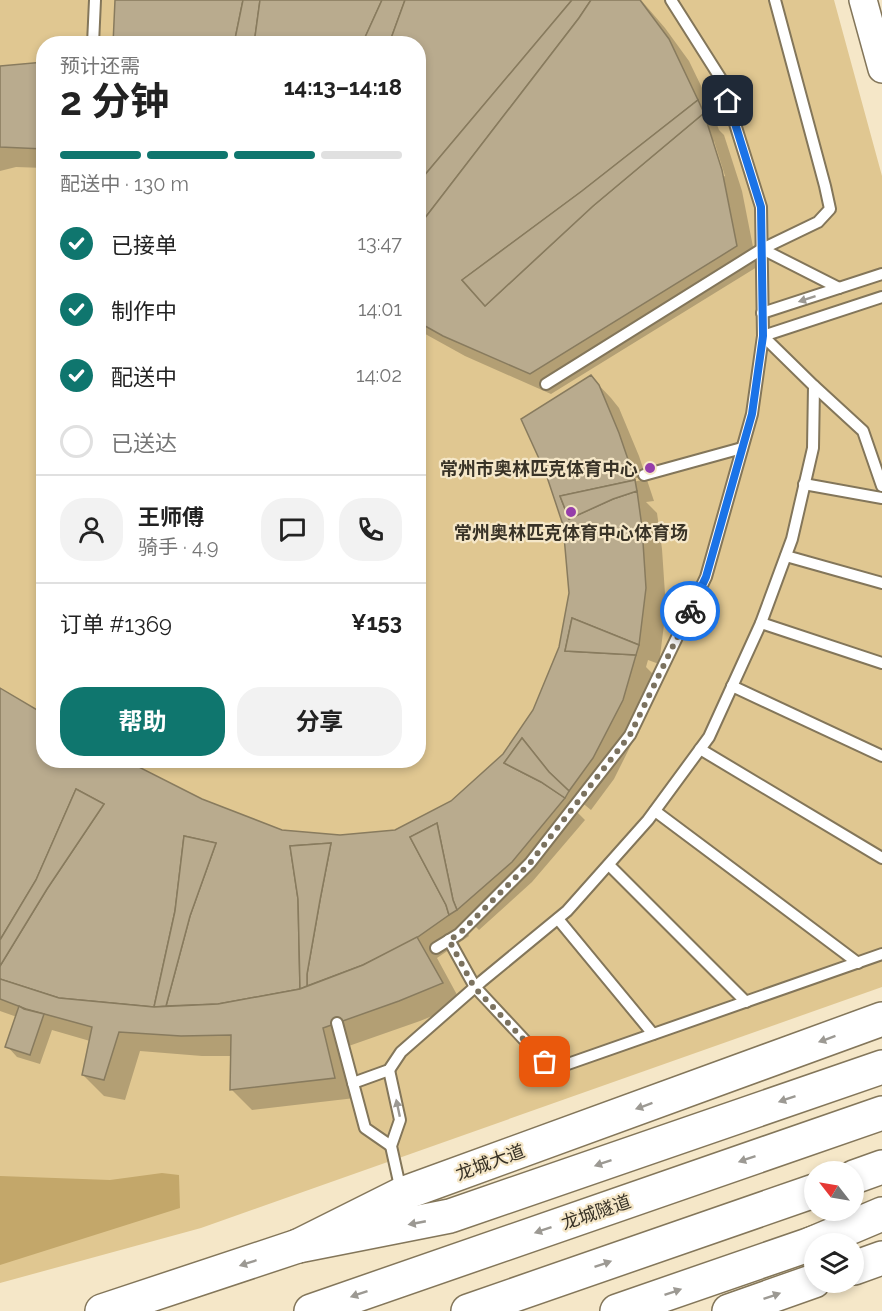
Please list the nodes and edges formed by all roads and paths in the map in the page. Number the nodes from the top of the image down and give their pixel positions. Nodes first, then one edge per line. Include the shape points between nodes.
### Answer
1 (95, 0) edge
2 (671, 0) edge
3 (774, 0) edge
4 (863, 0) edge
5 (93, 36) edge
6 (882, 69) edge
7 (762, 249) junction
8 (882, 274) edge
9 (839, 288) junction
10 (882, 297) edge
11 (762, 314) junction
12 (763, 336) junction
13 (546, 384) dead end
14 (814, 386) junction
15 (742, 448) junction
16 (645, 475) dead end
17 (804, 484) junction
18 (882, 486) edge
19 (882, 498) edge
20 (786, 556) junction
21 (882, 583) edge
22 (761, 623) junction
23 (882, 663) edge
24 (732, 686) junction
25 (700, 749) junction
26 (882, 756) edge
27 (654, 811) junction
28 (882, 858) edge
29 (609, 865) junction
30 (558, 919) junction
31 (449, 940) junction
32 (436, 948) dead end
33 (882, 954) edge
34 (858, 963) junction
35 (474, 987) junction
36 (746, 1002) junction
37 (882, 1019) edge
38 (337, 1023) dead end
39 (653, 1034) junction
40 (882, 1067) edge
41 (389, 1070) junction
42 (353, 1083) junction
43 (882, 1113) edge
44 (391, 1146) junction
45 (882, 1167) edge
46 (864, 1173) edge
47 (402, 1194) junction
48 (804, 1194) edge
49 (882, 1214) edge
50 (882, 1219) edge
51 (837, 1233) edge
52 (842, 1233) edge
53 (298, 1246) junction
54 (804, 1246) edge
55 (882, 1258) edge
56 (864, 1264) edge
57 (804, 1285) edge
58 (102, 1311) edge
59 (311, 1311) edge
60 (468, 1311) edge
61 (617, 1311) edge
62 (729, 1311) edge

1 - 5 lane
2 - 7 lane via 721,80 761,207
3 - 7 lane via 830,209 818,222
4 - 6 street
7 - 9 lane
7 - 11 lane
7 - 13 lane
8 - 9 lane
9 -> 11 lane
10 - 12 lane
11 - 12 lane
12 - 14 lane
12 - 15 lane via 752,414
14 - 17 lane via 813,448
14 - 18 lane via 863,431
15 - 16 lane
15 - 31 lane via 706,577 630,735 530,863
17 - 19 lane
17 - 20 lane
20 - 21 lane
20 - 22 lane
22 - 23 lane
22 - 24 lane
24 - 25 lane
24 - 26 lane
25 - 27 lane
25 - 28 lane
27 - 29 lane
27 - 34 lane
29 - 30 lane
29 - 36 lane
30 - 35 lane
30 - 39 lane
31 - 32 lane
31 - 35 lane
33 - 34 lane
34 - 36 lane
35 - 39 lane via 545,1062 565,1065
35 - 41 lane via 401,1052
36 - 39 lane
37 -> 47 main road, 龙城大道
38 - 42 lane
40 -> 53 main road via 450,1216
41 - 42 lane
44 -> 41 lane via 400,1119
42 - 44 lane via 365,1128
43 -> 59 main road, 龙城隧道
44 - 47 lane
45 - 46 main road
47 - 53 main road, 龙城大道
60 -> 48 main road
49 - 51 main road
50 - 52 main road
53 -> 58 main road, 龙城大道
61 -> 54 main road
55 - 56 main road
62 -> 57 main road

